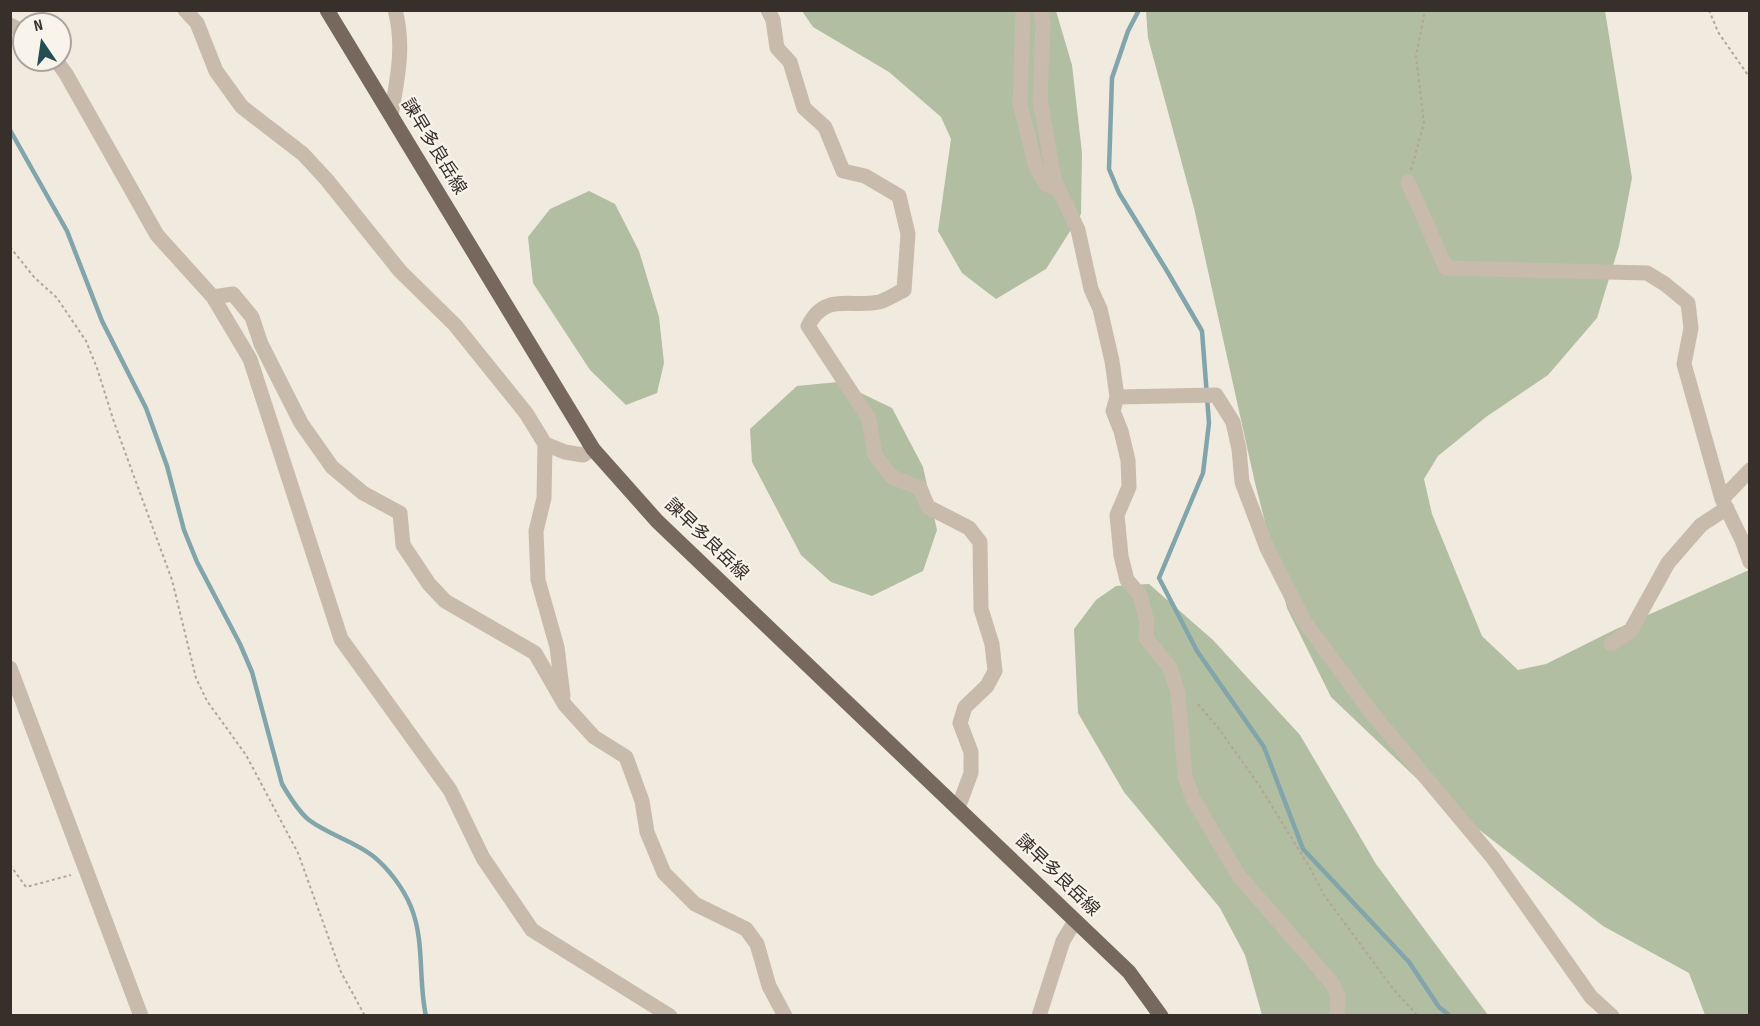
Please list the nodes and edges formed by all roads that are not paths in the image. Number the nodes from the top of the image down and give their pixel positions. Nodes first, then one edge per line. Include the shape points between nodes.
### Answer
1 (185, 10) edge
2 (327, 10) edge
3 (395, 10) edge
4 (768, 10) edge
5 (1023, 10) edge
6 (1040, 10) edge
7 (65, 72) edge
8 (391, 115) junction
9 (1408, 182) road end
10 (1058, 189) junction
11 (213, 297) junction
12 (1117, 398) junction
13 (545, 444) junction
14 (593, 449) junction
15 (1749, 470) edge
16 (1724, 503) junction
17 (1749, 562) edge
18 (1611, 644) dead end
19 (10, 668) edge
20 (565, 705) junction
21 (958, 808) junction
22 (1076, 921) junction
23 (141, 1016) edge
24 (670, 1016) edge
25 (785, 1016) edge
26 (1039, 1016) edge
27 (1161, 1016) edge
28 (1337, 1016) edge
29 (1612, 1016) edge

1 - 13 street via 196,23 216,71 242,107 303,154 327,180 400,271 455,325
2 - 8 main road, 諫早多良岳線
3 - 8 street via 400,28
4 - 21 street via 777,48 789,62 804,108 825,127 843,171 865,176 899,196 906,225 904,290 879,302 835,303 814,316 808,327 869,419 875,455 892,477 920,488 928,507 969,528 980,542 981,609 992,644 995,671 987,686 965,707 960,723 971,752 971,773
5 - 10 street via 1020,104 1036,167 1046,184
6 - 10 street via 1040,99
7 - 11 street via 157,235
8 - 14 main road, 諫早多良岳線
9 - 16 street via 1446,268 1647,273 1688,303 1691,328 1684,363
10 - 12 street via 1078,230 1112,360
11 - 20 street via 232,294 252,317 261,344 301,423 332,467 363,493 400,513 403,545 429,584 445,600 535,653
11 - 24 street via 250,359 341,639 450,790 483,858 532,930
12 - 28 street via 1113,411 1128,460 1129,487 1118,515 1121,556 1127,580 1140,595 1147,622 1146,638 1170,668 1175,684 1185,776 1193,799 1239,876 1332,983 1338,996
12 - 29 street via 1216,395 1233,422 1242,482 1268,548 1304,621 1371,712 1492,858 1592,997
13 - 14 street via 584,455
13 - 20 street via 544,498 536,531 538,580 557,647
14 - 21 main road, 諫早多良岳線 via 657,521
15 - 16 street
16 - 17 street
16 - 18 street via 1668,563 1631,630
19 - 23 street
20 - 25 street via 594,737 626,757 642,801 647,832 664,873 694,903 746,929 757,944 769,986
21 - 22 main road, 諫早多良岳線
22 - 26 street via 1063,941
22 - 27 main road, 諫早多良岳線 via 1129,972

